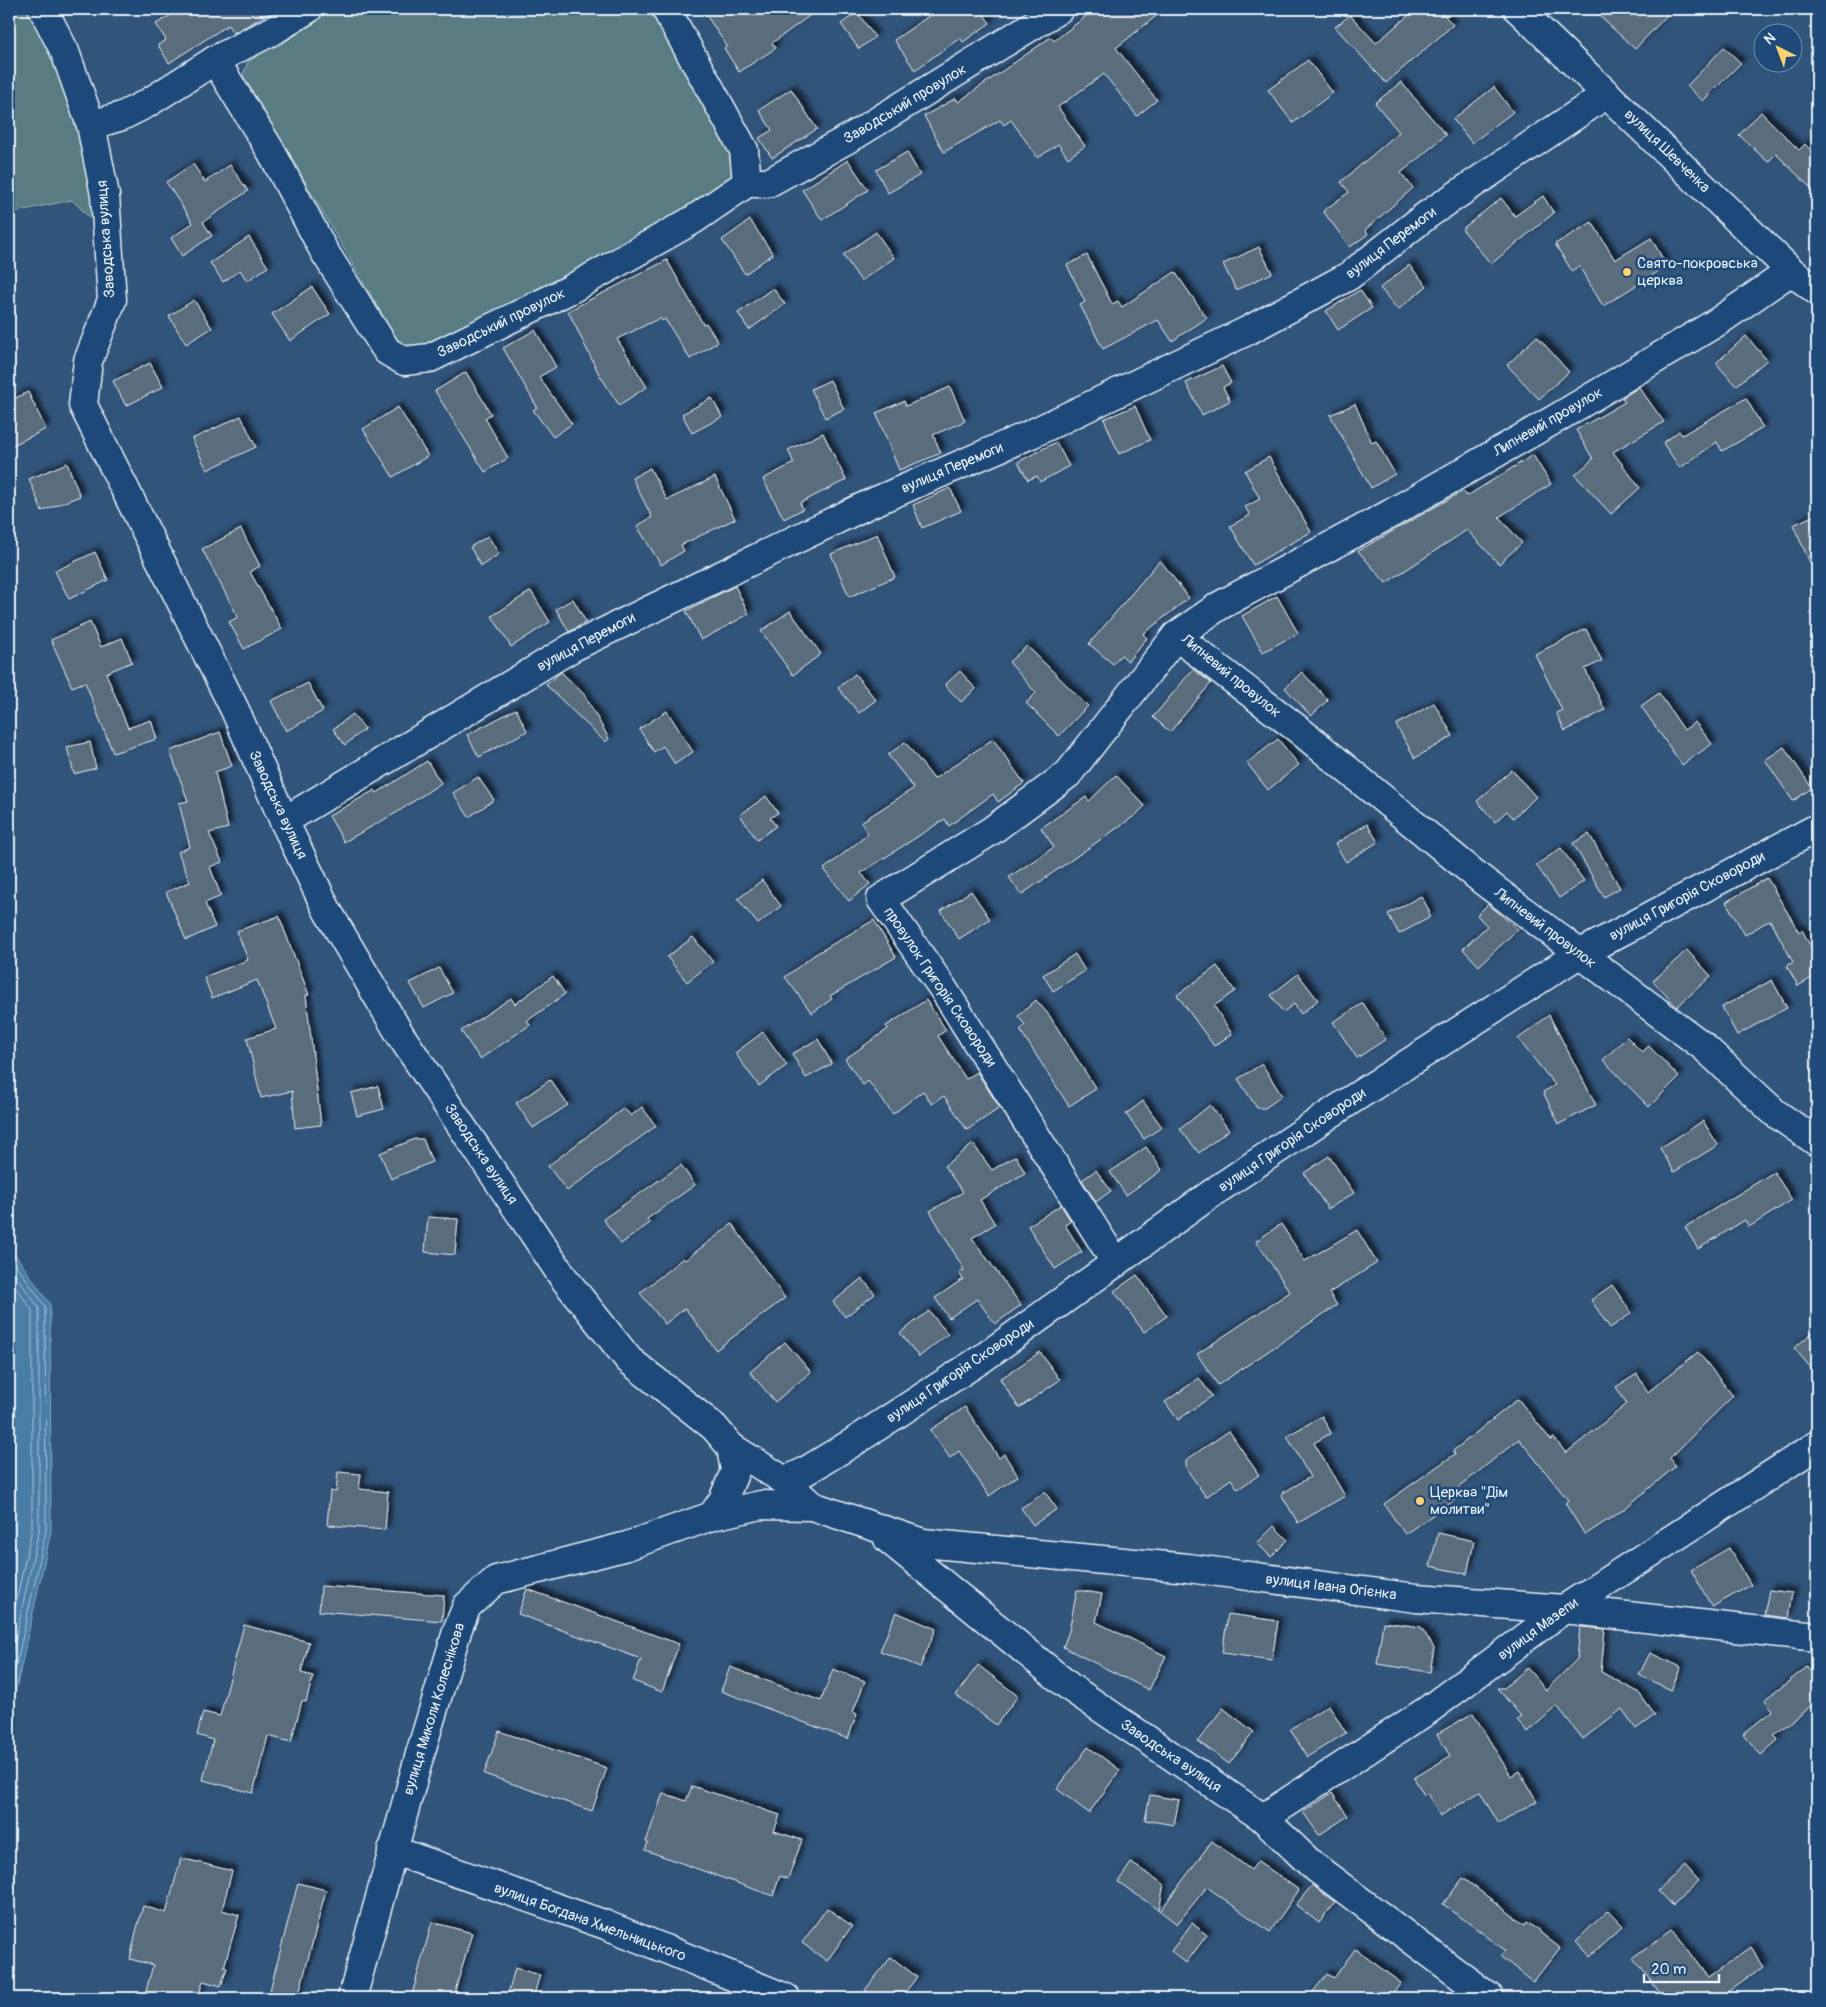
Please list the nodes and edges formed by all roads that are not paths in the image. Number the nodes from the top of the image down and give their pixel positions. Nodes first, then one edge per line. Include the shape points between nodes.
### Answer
1 (43, 9) edge
2 (308, 9) edge
3 (666, 9) edge
4 (1059, 9) edge
5 (1518, 9) edge
6 (215, 60) junction
7 (1607, 94) junction
8 (91, 125) junction
9 (746, 183) junction
10 (1791, 270) junction
11 (1817, 290) edge
12 (1176, 636) junction
13 (284, 821) junction
14 (1817, 828) edge
15 (1579, 954) junction
16 (1817, 1142) edge
17 (1116, 1263) junction
18 (1817, 1445) edge
19 (731, 1447) junction
20 (785, 1481) junction
21 (812, 1506) junction
22 (718, 1508) junction
23 (848, 1518) junction
24 (1564, 1609) junction
25 (1817, 1637) edge
26 (1263, 1818) junction
27 (392, 1850) junction
28 (352, 1998) edge
29 (786, 1998) edge
30 (1490, 1998) edge

1 - 8 street, Заводська вулиця via 65,52
2 - 6 street
3 - 9 street via 744,150
4 - 9 street, Заводський провулок via 855,135 768,183
5 - 7 street, вулиця Шевченка
6 - 8 street via 146,104 122,116
6 - 9 street, Заводський провулок via 272,153 324,251 387,351 404,362 430,358 571,289 693,220
7 - 10 street, вулиця Шевченка
7 - 13 street, вулиця Перемоги via 1427,215 1349,276 1247,331 1031,434 869,504 573,646
8 - 13 street, Заводська вулиця via 105,195 112,300 88,361 83,405 235,710
10 - 11 street, вулиця Шевченка
10 - 12 street, Липневий провулок via 1719,322 1390,514 1218,606
12 - 15 street, Липневий провулок
12 - 17 street, провулок Григорія Сковороди via 1068,774 991,831 881,899 942,987
13 - 19 street, Заводська вулиця via 327,910 401,1036 563,1277 629,1360 714,1427
14 - 15 street, вулиця Григорія Сковороди
15 - 16 street, Липневий провулок via 1704,1047 1775,1113
15 - 17 street, вулиця Григорія Сковороди via 1312,1126
17 - 20 street, вулиця Григорія Сковороди via 983,1358
18 - 24 street, вулиця Мазепи
19 - 20 street, Заводська вулиця
19 - 22 street via 735,1471
20 - 21 street, Заводська вулиця
21 - 22 street, вулиця Миколи Колеснікова
21 - 23 street
22 - 27 street, вулиця Миколи Колеснікова via 627,1546 496,1580 467,1606
23 - 24 street, вулиця Івана Огієнка via 923,1543 1188,1568 1416,1598
23 - 26 street, Заводська вулиця via 894,1542 1071,1688
24 - 25 street, вулиця Івана Огієнка
24 - 26 street, вулиця Мазепи via 1428,1710
26 - 30 street, Заводська вулиця via 1312,1865
27 - 28 street, вулиця Миколи Колеснікова
27 - 29 street, вулиця Богдана Хмельницького via 606,1925

